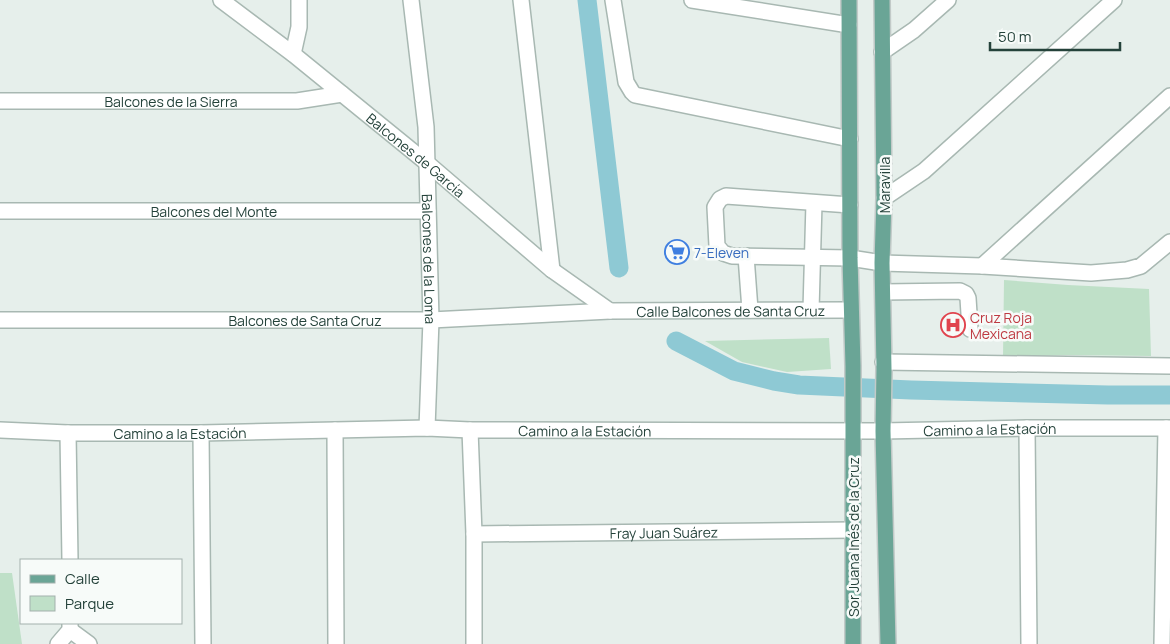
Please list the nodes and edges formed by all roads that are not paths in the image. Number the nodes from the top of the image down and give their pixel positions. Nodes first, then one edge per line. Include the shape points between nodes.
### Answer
1 (221, 0) edge
2 (299, 0) edge
3 (411, 0) edge
4 (522, 0) edge
5 (613, 0) edge
6 (692, 0) edge
7 (849, 0) edge
8 (882, 0) edge
9 (948, 0) edge
10 (1114, 0) edge
11 (849, 25) junction
12 (882, 52) junction
13 (293, 54) junction
14 (342, 94) junction
15 (1170, 96) edge
16 (0, 101) edge
17 (850, 139) junction
18 (427, 163) junction
19 (884, 198) junction
20 (814, 202) junction
21 (850, 205) junction
22 (0, 211) edge
23 (428, 211) junction
24 (1170, 242) edge
25 (746, 256) junction
26 (813, 258) junction
27 (850, 258) junction
28 (882, 263) junction
29 (982, 266) junction
30 (552, 270) junction
31 (883, 292) junction
32 (750, 310) junction
33 (812, 310) junction
34 (851, 310) junction
35 (610, 311) junction
36 (0, 320) edge
37 (431, 320) junction
38 (970, 329) dead end
39 (884, 366) junction
40 (1170, 366) edge
41 (428, 428) junction
42 (1027, 428) junction
43 (1168, 428) edge
44 (0, 430) edge
45 (335, 430) junction
46 (470, 430) junction
47 (853, 431) junction
48 (883, 431) junction
49 (68, 433) junction
50 (201, 433) junction
51 (853, 530) junction
52 (474, 534) junction
53 (70, 559) edge
54 (70, 626) edge
55 (58, 644) edge
56 (89, 644) edge
57 (203, 644) edge
58 (336, 644) edge
59 (474, 644) edge
60 (853, 644) edge
61 (888, 644) edge
62 (1029, 644) edge
63 (1162, 644) edge

1 - 13 street, Balcones de García
2 - 13 street via 299,27
3 - 18 street, Balcones de la Loma via 426,127
4 - 30 street
5 - 17 street via 626,82 635,95
6 - 11 street
7 - 11 main road
8 - 12 main road, Maravilla
9 - 12 street via 914,30
10 - 19 street via 924,171
11 - 17 main road
12 - 19 main road, Maravilla
13 - 14 street, Balcones de García
14 - 16 street, Balcones de la Sierra via 297,101
14 - 18 street, Balcones de García
15 - 29 street
17 - 21 main road
18 - 23 street, Balcones de la Loma
18 - 30 street, Balcones de García
19 - 28 main road, Maravilla
20 - 21 street
20 - 25 street via 726,196 720,199 714,208 718,246 732,256
20 - 26 street
21 - 27 main road
22 - 23 street, Balcones del Monte
23 - 37 street, Balcones de la Loma
24 - 29 street via 1141,266 1127,270 1091,273
25 - 26 street
25 - 32 street
26 - 27 street
26 - 33 street
27 - 28 street
27 - 34 main road
28 - 29 street
28 - 31 main road, Maravilla
30 - 35 street, Balcones de García
31 - 38 street via 960,291 968,298
31 - 39 main road, Maravilla
32 - 33 street, Calle Balcones de Santa Cruz
32 - 35 street, Calle Balcones de Santa Cruz
33 - 34 street, Calle Balcones de Santa Cruz
34 - 47 main road, Sor Juana Inés de la Cruz
35 - 37 street, Balcones de Santa Cruz
36 - 37 street, Balcones de Santa Cruz
37 - 41 street, Balcones de la Loma
39 - 40 street
39 - 48 main road, Maravilla
41 - 45 street, Camino a la Estación
41 - 46 street, Camino a la Estación
42 - 43 street, Camino a la Estación
42 - 48 street, Camino a la Estación
42 - 62 street
43 - 63 street
44 - 49 street, Camino a la Estación
45 - 50 street, Camino a la Estación
45 - 58 street
46 - 47 street, Camino a la Estación
46 - 52 street
47 - 48 street, Camino a la Estación
47 - 51 main road, Sor Juana Inés de la Cruz
48 - 61 main road
49 - 50 street, Camino a la Estación
49 - 53 street
50 - 57 street
51 - 52 street, Fray Juan Suárez
51 - 60 main road, Sor Juana Inés de la Cruz
52 - 59 street
54 - 55 street
54 - 56 street

